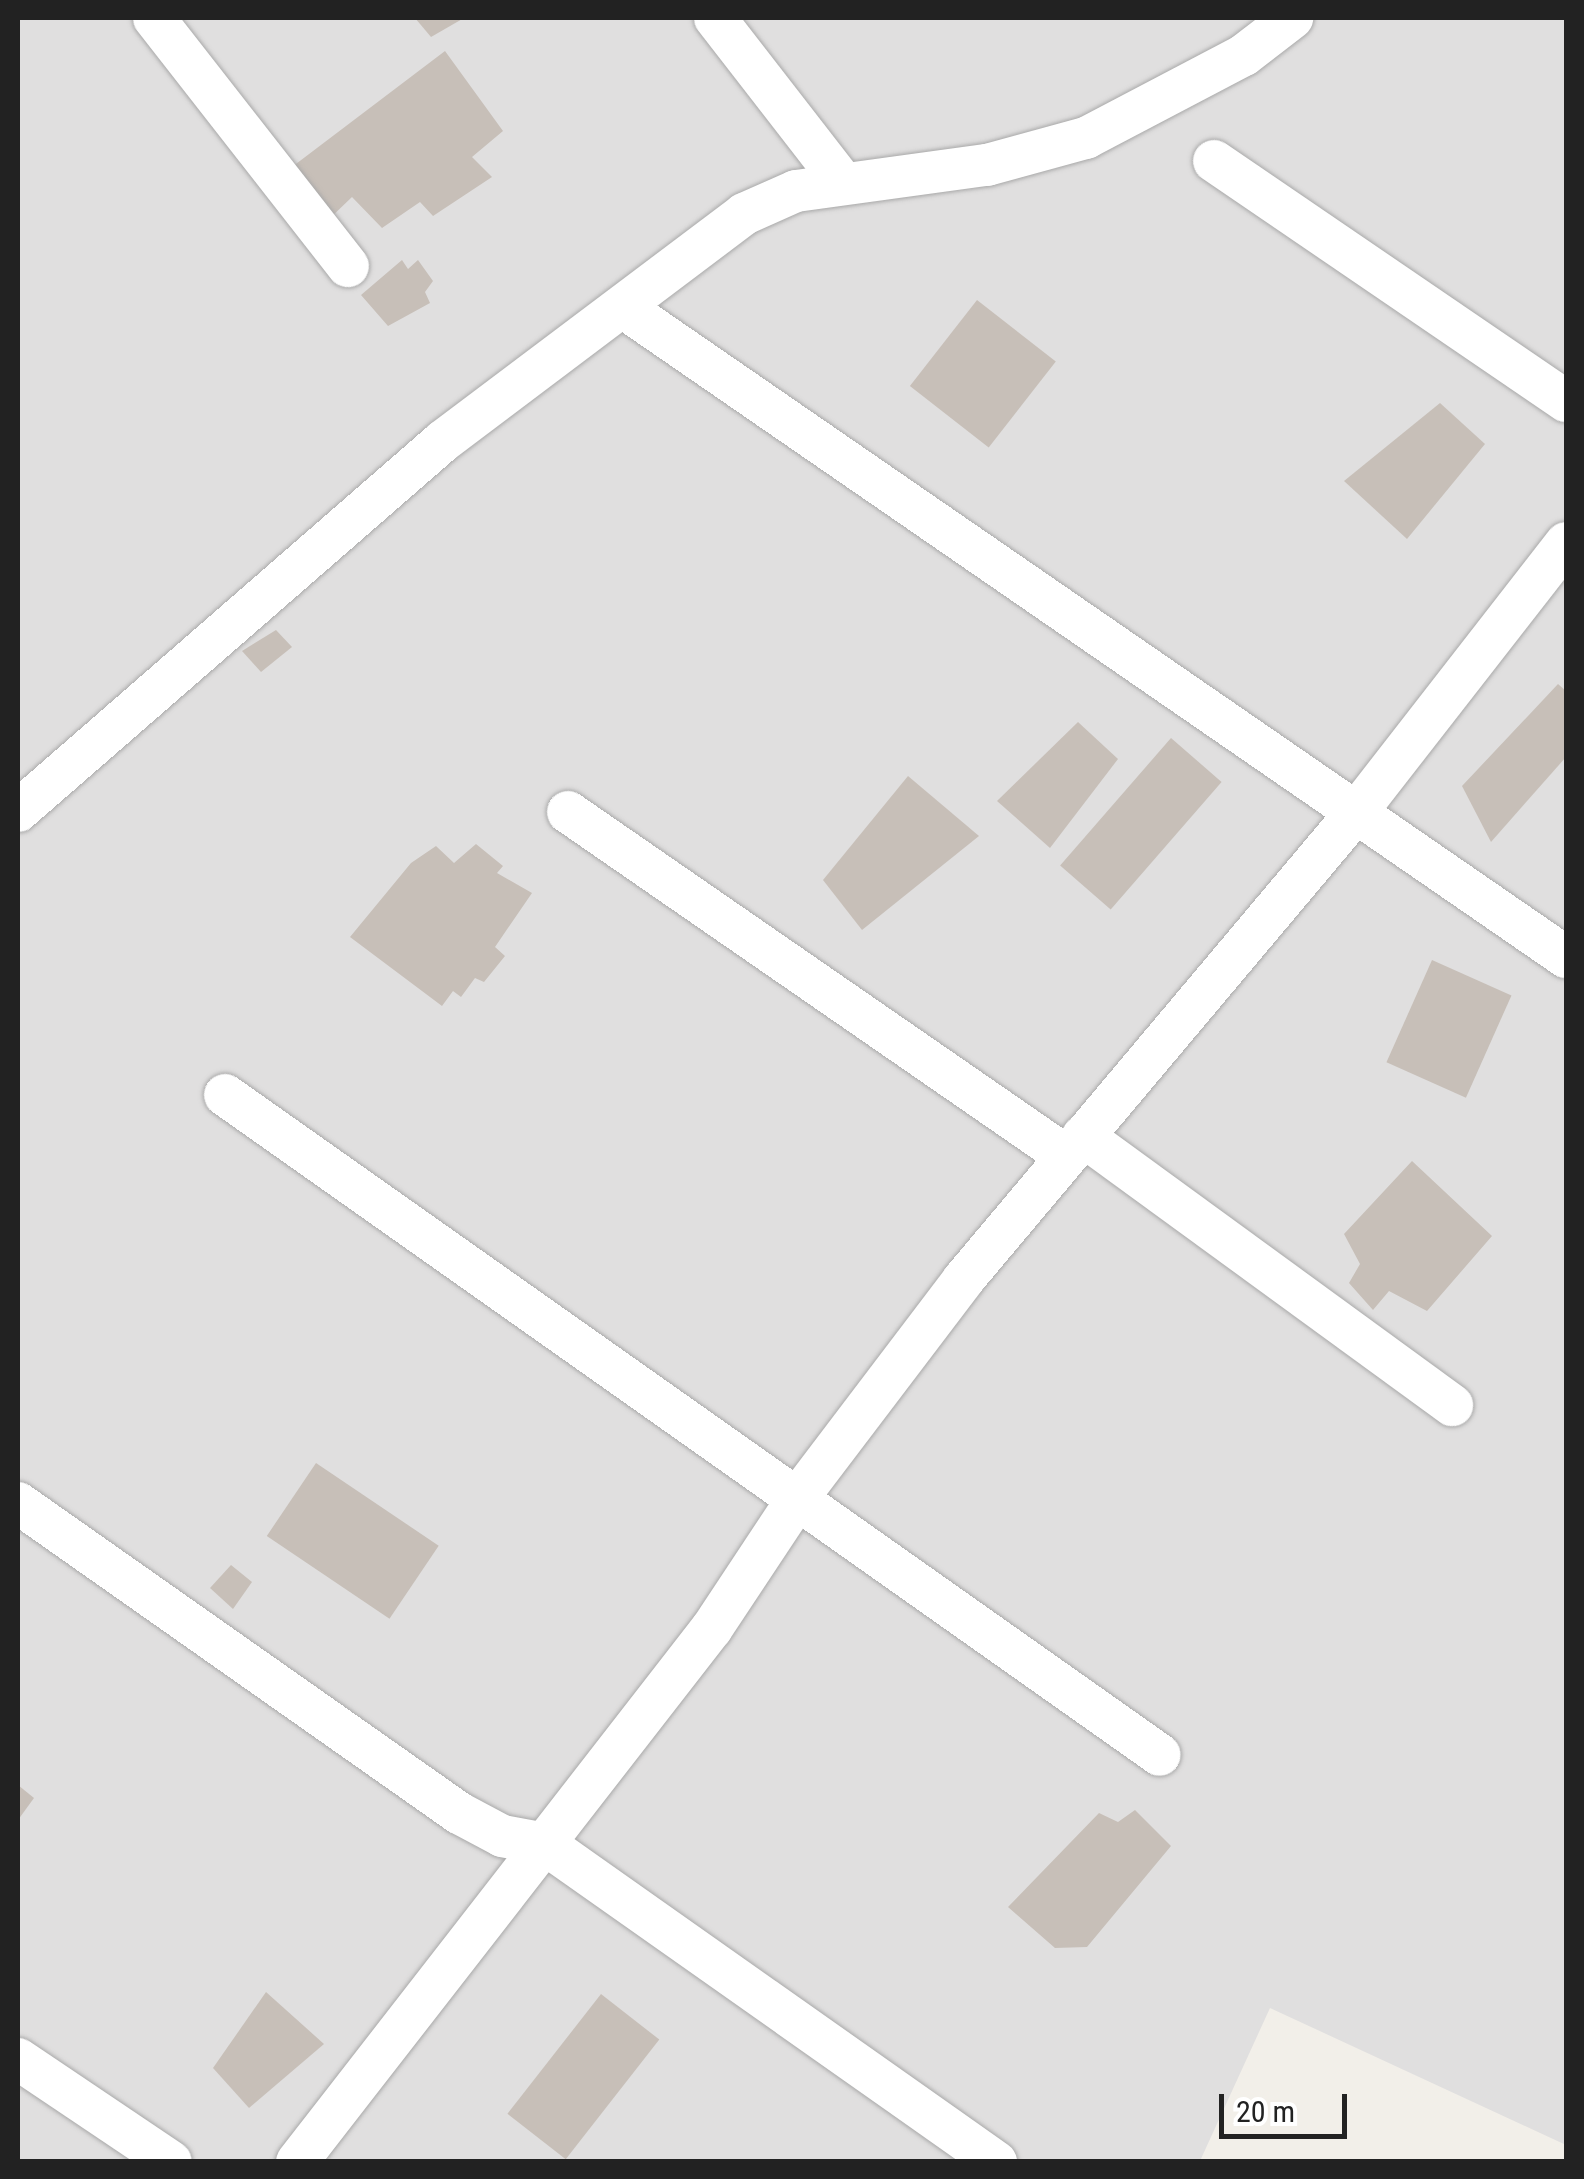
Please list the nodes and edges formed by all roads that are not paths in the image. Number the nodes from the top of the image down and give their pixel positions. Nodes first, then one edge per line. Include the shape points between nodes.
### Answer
1 (154, 18) edge
2 (715, 18) edge
3 (1292, 18) edge
4 (1214, 161) dead end
5 (842, 182) junction
6 (348, 266) dead end
7 (624, 308) junction
8 (1566, 401) edge
9 (1566, 544) edge
10 (1358, 809) junction
11 (18, 811) edge
12 (568, 812) dead end
13 (1566, 956) edge
14 (225, 1094) dead end
15 (1075, 1146) junction
16 (1452, 1405) dead end
17 (800, 1495) junction
18 (18, 1502) edge
19 (1160, 1755) dead end
20 (545, 1844) junction
21 (18, 2060) edge
22 (171, 2162) edge
23 (298, 2162) edge
24 (996, 2162) edge

1 - 6 street
2 - 5 street
3 - 5 street via 1244,56 1086,138 987,165
4 - 8 street
5 - 7 street via 744,214
7 - 10 street
7 - 11 street via 443,441
9 - 10 street
10 - 13 street
10 - 15 street
12 - 15 street
14 - 17 street
15 - 16 street
15 - 17 street
17 - 19 street
17 - 20 street via 712,1628
18 - 20 street via 458,1813 502,1836
20 - 23 street
20 - 24 street
21 - 22 street

